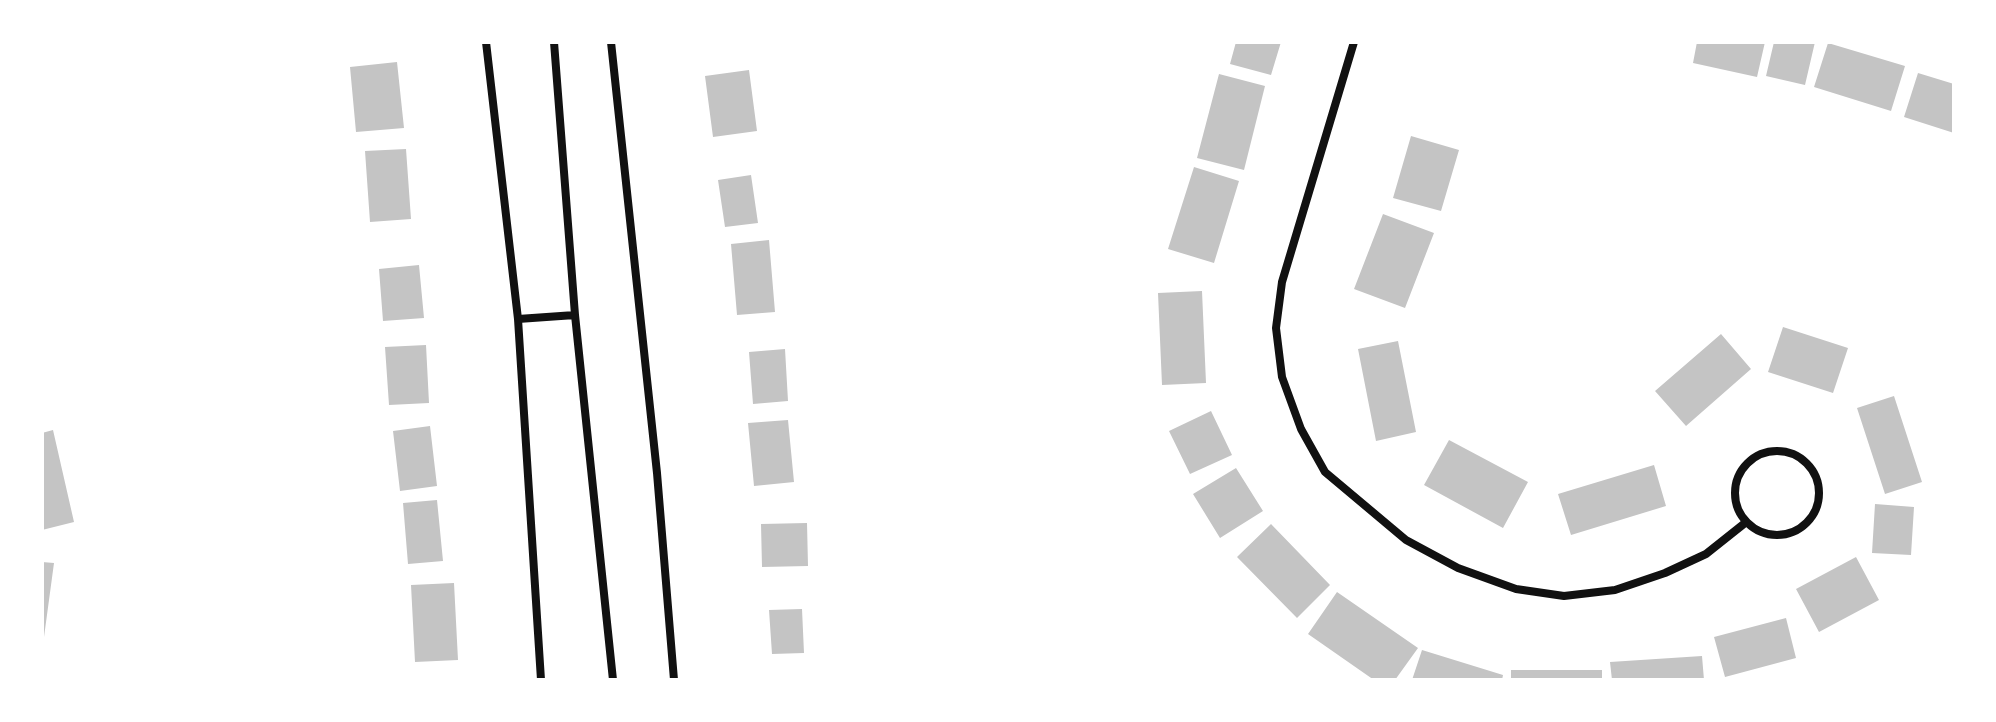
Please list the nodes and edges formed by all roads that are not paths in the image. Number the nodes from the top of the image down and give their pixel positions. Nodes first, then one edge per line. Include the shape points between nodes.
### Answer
1 (486, 42) edge
2 (554, 42) edge
3 (611, 42) edge
4 (1354, 42) edge
5 (575, 315) junction
6 (518, 319) junction
7 (1745, 523) junction
8 (541, 680) edge
9 (613, 680) edge
10 (674, 680) edge

1 - 6 street
2 - 5 street
3 - 10 street
4 - 7 street via 1282,282 1276,328 1282,377 1301,429 1325,472 1406,540 1458,568 1516,589 1564,596 1615,590 1665,573 1706,554
5 - 6 street
5 - 9 street
6 - 8 street
7 - 7 street via 1734,496 1742,468 1765,452 1780,451 1806,462 1819,486 1815,512 1807,524 1783,536 1769,536

